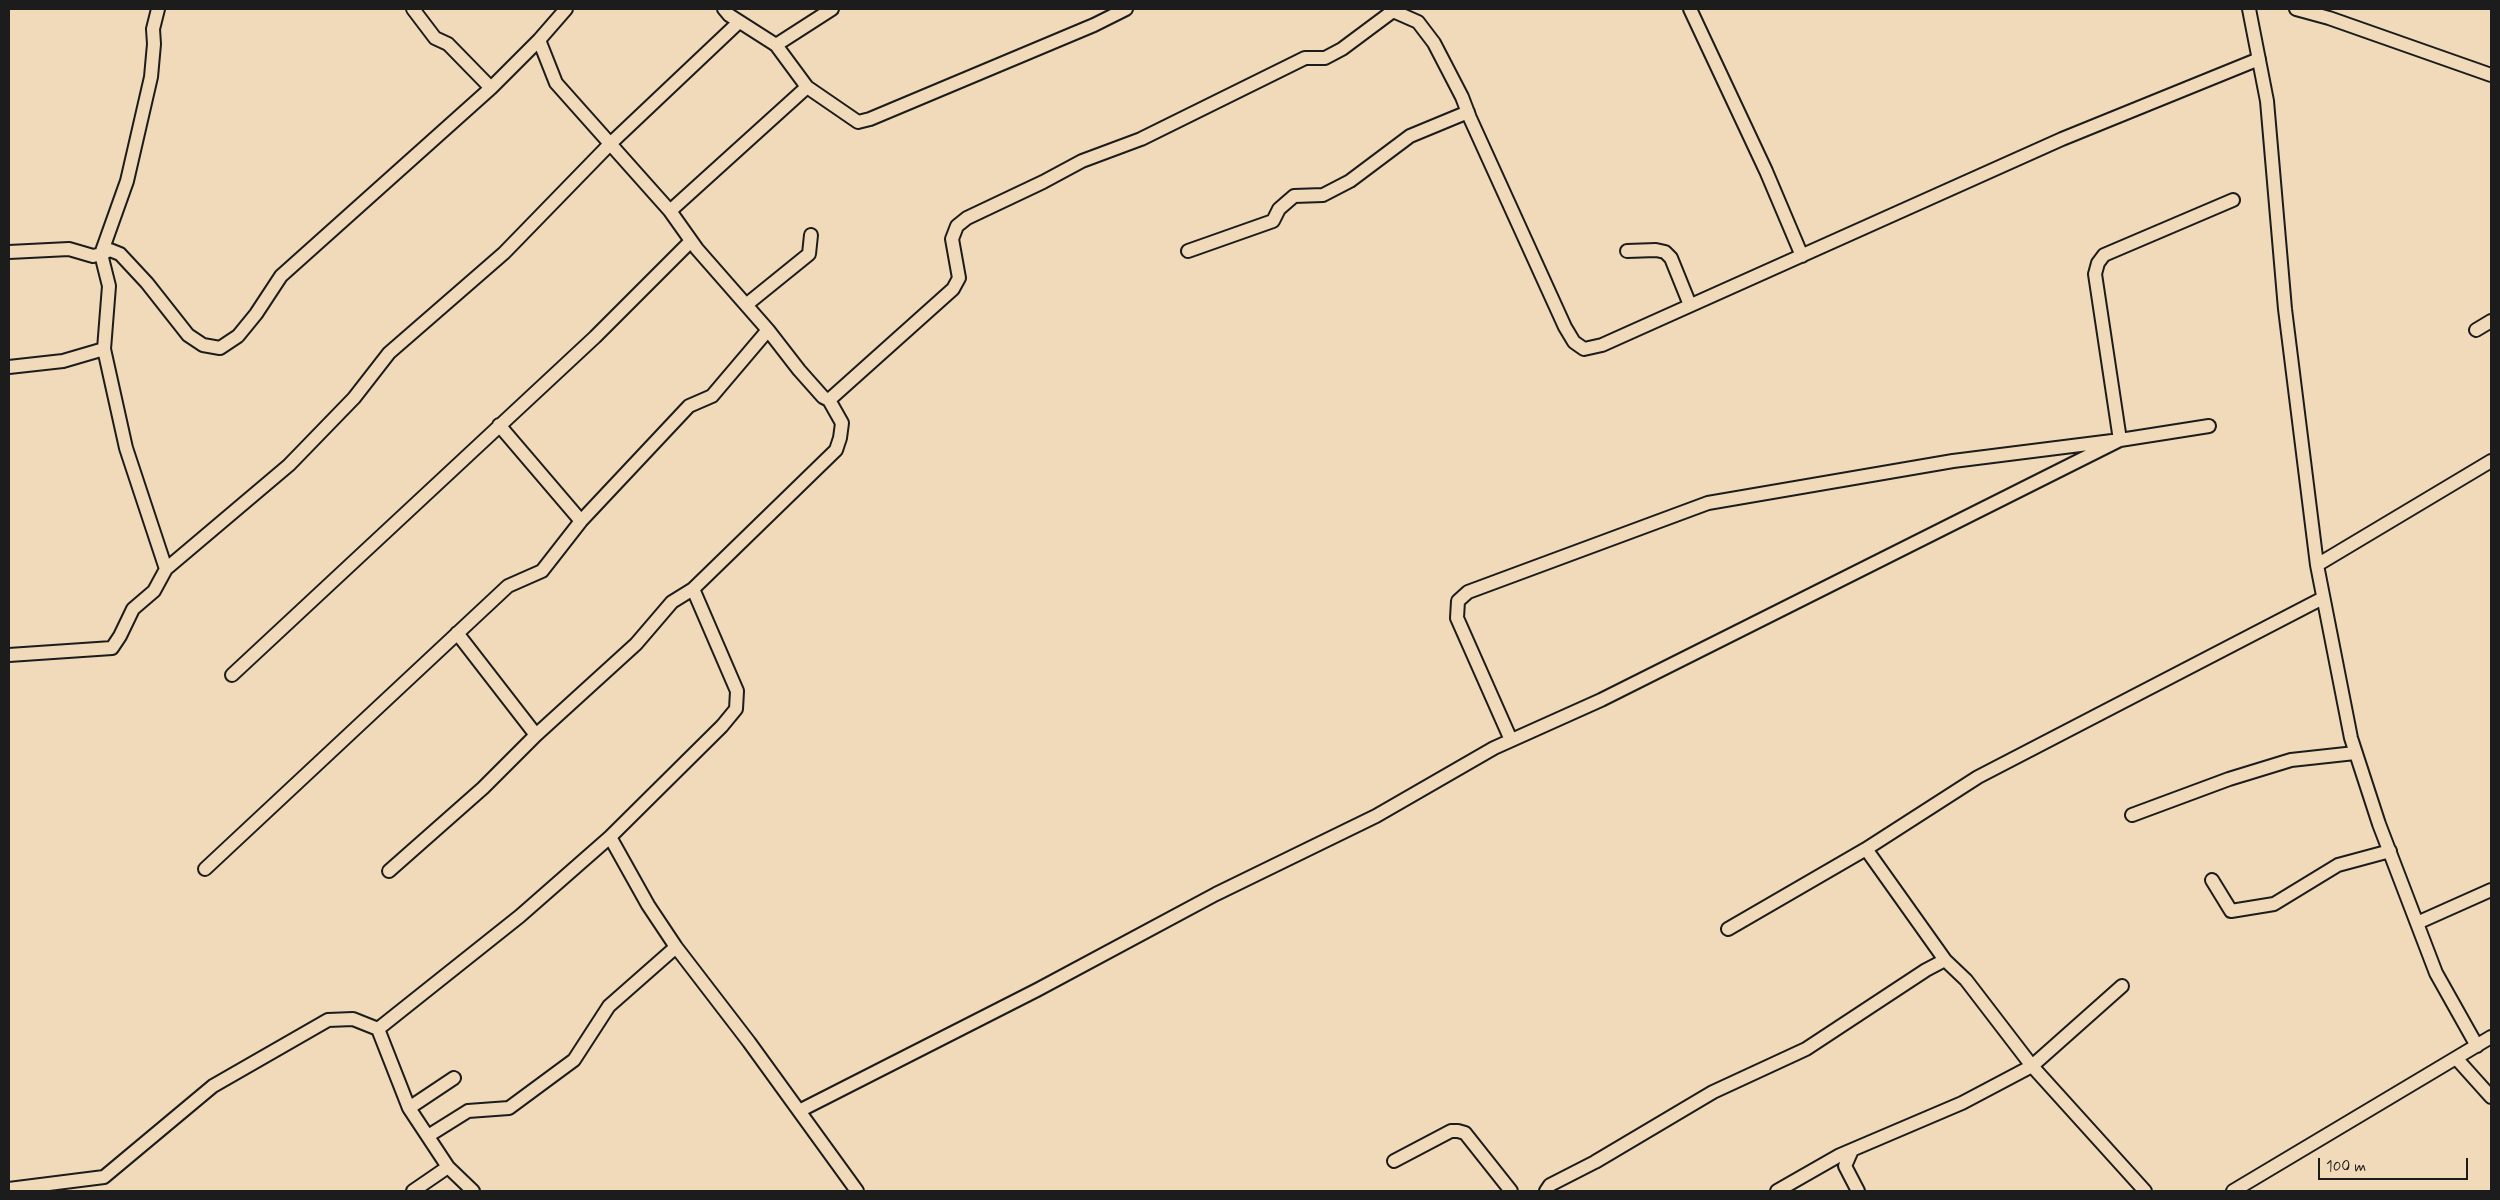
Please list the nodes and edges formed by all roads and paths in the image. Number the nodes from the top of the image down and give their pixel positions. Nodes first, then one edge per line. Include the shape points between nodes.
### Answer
1 (158, 9) edge
2 (413, 9) edge
3 (566, 9) edge
4 (724, 9) edge
5 (832, 9) edge
6 (1126, 9) edge
7 (1690, 9) edge
8 (2250, 9) edge
9 (2296, 9) edge
10 (1393, 10) edge
11 (739, 22) junction
12 (539, 40) junction
13 (776, 45) junction
14 (2259, 58) junction
15 (2491, 75) edge
16 (807, 87) junction
17 (492, 88) junction
18 (1468, 112) junction
19 (610, 144) junction
20 (2233, 200) dead end
21 (670, 211) junction
22 (812, 235) dead end
23 (691, 240) junction
24 (1188, 251) dead end
25 (1626, 251) dead end
26 (9, 252) edge
27 (101, 254) junction
28 (1802, 256) junction
29 (746, 305) junction
30 (1690, 305) junction
31 (2491, 321) edge
32 (768, 330) junction
33 (2476, 330) dead end
34 (104, 349) junction
35 (9, 366) edge
36 (830, 400) junction
37 (499, 425) junction
38 (2208, 426) dead end
39 (2120, 440) junction
40 (2491, 461) edge
41 (581, 521) junction
42 (2317, 565) junction
43 (166, 569) junction
44 (693, 589) junction
45 (2324, 598) junction
46 (457, 633) junction
47 (9, 655) edge
48 (232, 674) dead end
49 (536, 735) junction
50 (1511, 740) junction
51 (2356, 753) junction
52 (2132, 815) dead end
53 (610, 837) junction
54 (1866, 849) junction
55 (2390, 851) junction
56 (205, 870) dead end
57 (389, 871) dead end
58 (2212, 880) dead end
59 (2491, 890) edge
60 (2417, 923) junction
61 (1728, 929) dead end
62 (676, 947) junction
63 (1945, 960) junction
64 (2122, 986) dead end
65 (378, 1029) junction
66 (2491, 1037) edge
67 (2478, 1046) junction
68 (2456, 1058) junction
69 (2032, 1066) junction
70 (454, 1078) dead end
71 (2491, 1096) edge
72 (410, 1108) junction
73 (799, 1111) junction
74 (428, 1136) junction
75 (1852, 1150) junction
76 (1394, 1161) dead end
77 (448, 1166) junction
78 (2256, 1186) edge
79 (9, 1189) edge
80 (413, 1191) edge
81 (473, 1191) edge
82 (856, 1191) edge
83 (1511, 1191) edge
84 (1546, 1191) edge
85 (1777, 1191) edge
86 (1858, 1191) edge
87 (2145, 1191) edge
88 (2233, 1191) edge

1 - 27 street via 153,29 151,76 134,153
2 - 17 street via 435,38 448,44
3 - 12 street
4 - 11 street
5 - 13 street
6 - 16 street via 1094,26 858,122
7 - 28 street
8 - 14 street
9 - 15 street
10 - 18 street via 1418,22 1434,43
10 - 36 street via 1325,58 1305,58 1141,139 1082,161 967,218 957,226 952,239 959,278 953,289
11 - 13 street
11 - 19 street
12 - 17 street
12 - 19 street via 556,83
13 - 16 street
14 - 28 street via 2062,139
14 - 42 street via 2267,101 2285,309
16 - 21 street
17 - 27 street via 282,276 244,328 220,348 203,345 188,335 120,254 110,250
18 - 24 street via 1410,136 1350,180 1322,195 1294,196 1279,209 1273,221
18 - 30 street via 1574,342 1584,349 1602,345
19 - 21 street
19 - 43 street via 504,252 389,353 354,398 289,465
20 - 39 street via 2104,255 2098,263 2096,274
21 - 23 street
22 - 29 street via 810,254
23 - 29 street
23 - 37 street via 595,337
25 - 30 street via 1665,252 1671,258
26 - 27 street via 69,249 93,256
27 - 34 street via 109,286
28 - 30 street
29 - 32 street
31 - 33 street
32 - 36 street via 805,377 823,397
32 - 41 street via 712,396 689,406
34 - 35 street via 63,361
34 - 43 street via 126,448
36 - 44 street via 842,423 836,450
37 - 41 street
37 - 48 street
38 - 39 street
39 - 50 street via 1600,700
39 - 50 street via 1953,461 1708,503 1468,592 1458,601 1457,618
40 - 42 street
41 - 46 street via 542,571 508,586
42 - 45 street
43 - 47 street via 154,591 133,609 112,648
44 - 49 street via 672,602 636,644
44 - 53 street via 737,691 736,709
45 - 51 street
45 - 54 street via 1978,777
46 - 49 street
46 - 56 street
49 - 57 street via 483,788
50 - 73 street via 1376,816 1216,894 1037,990
51 - 52 street via 2291,760
51 - 55 street
53 - 62 street
53 - 65 street via 520,916
54 - 61 street
54 - 63 street
55 - 58 street via 2338,865 2274,904 2231,910
55 - 60 street
59 - 60 street
60 - 67 street via 2436,973
62 - 73 street
62 - 74 street via 609,1006 574,1060 509,1108 468,1111
63 - 69 street via 1966,980
63 - 84 street via 1806,1049 1713,1092 1550,1185
64 - 69 street
65 - 72 street
65 - 79 street via 353,1019 328,1020 213,1086 104,1177
66 - 67 street
67 - 68 street
68 - 71 street
68 - 78 street
69 - 75 street via 1962,1103
69 - 87 street
70 - 72 street
72 - 74 street
73 - 82 street
74 - 77 street
75 - 85 street
75 - 86 street via 1844,1166
76 - 83 street via 1451,1130 1465,1133
77 - 80 street
77 - 81 street
78 - 88 street

